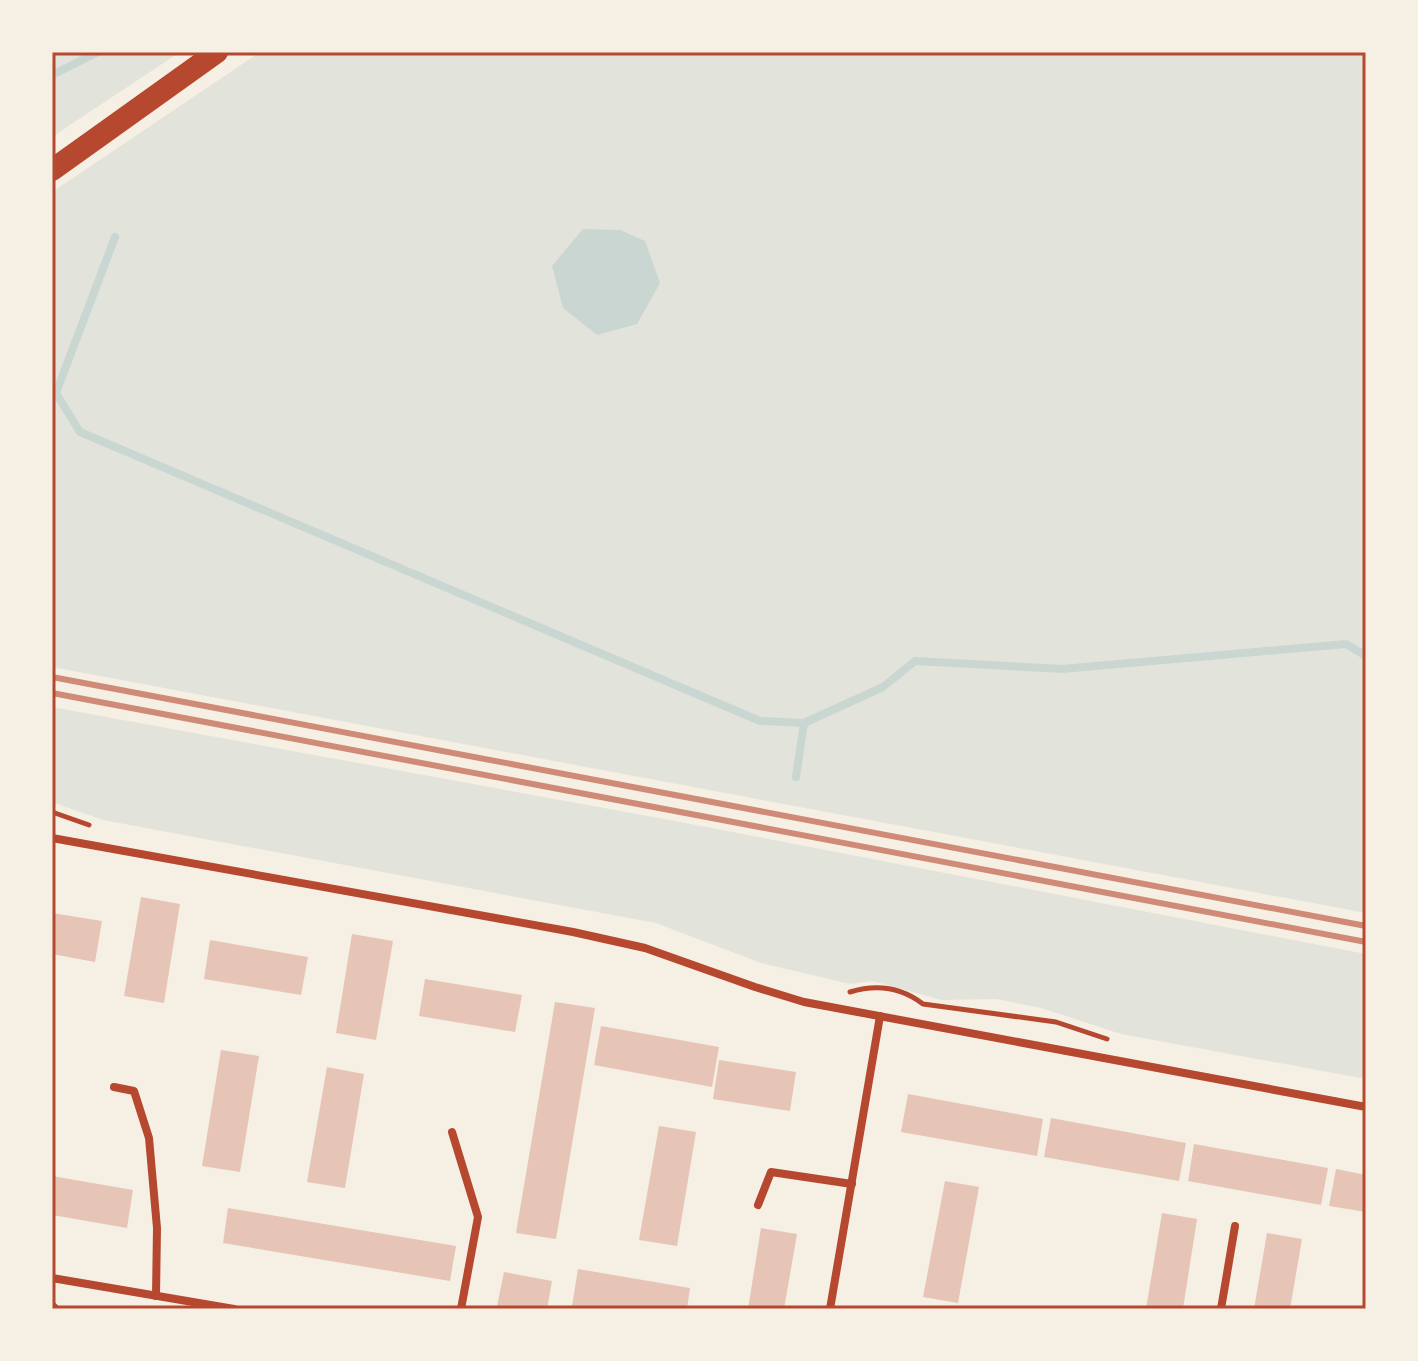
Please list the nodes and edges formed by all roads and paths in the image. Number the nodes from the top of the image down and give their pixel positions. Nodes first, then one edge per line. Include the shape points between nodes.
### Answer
1 (217, 52) edge
2 (52, 170) edge
3 (52, 838) edge
4 (880, 1016) junction
5 (114, 1087) dead end
6 (1366, 1107) edge
7 (452, 1132) dead end
8 (852, 1184) junction
9 (758, 1205) dead end
10 (1235, 1226) dead end
11 (52, 1278) edge
12 (156, 1296) junction
13 (52, 1303) edge
14 (190, 1305) edge
15 (58, 1309) edge
16 (234, 1309) edge
17 (461, 1309) edge
18 (830, 1309) edge
19 (1221, 1309) edge

1 - 2 highway
3 - 4 street via 630,944 792,998
4 - 6 street
4 - 8 street
5 - 12 street via 134,1091 149,1138 157,1228
7 - 17 street via 478,1217
8 - 9 street via 771,1172
8 - 18 street
10 - 19 street
11 - 12 street
12 - 14 street
13 - 15 path
14 - 16 street

